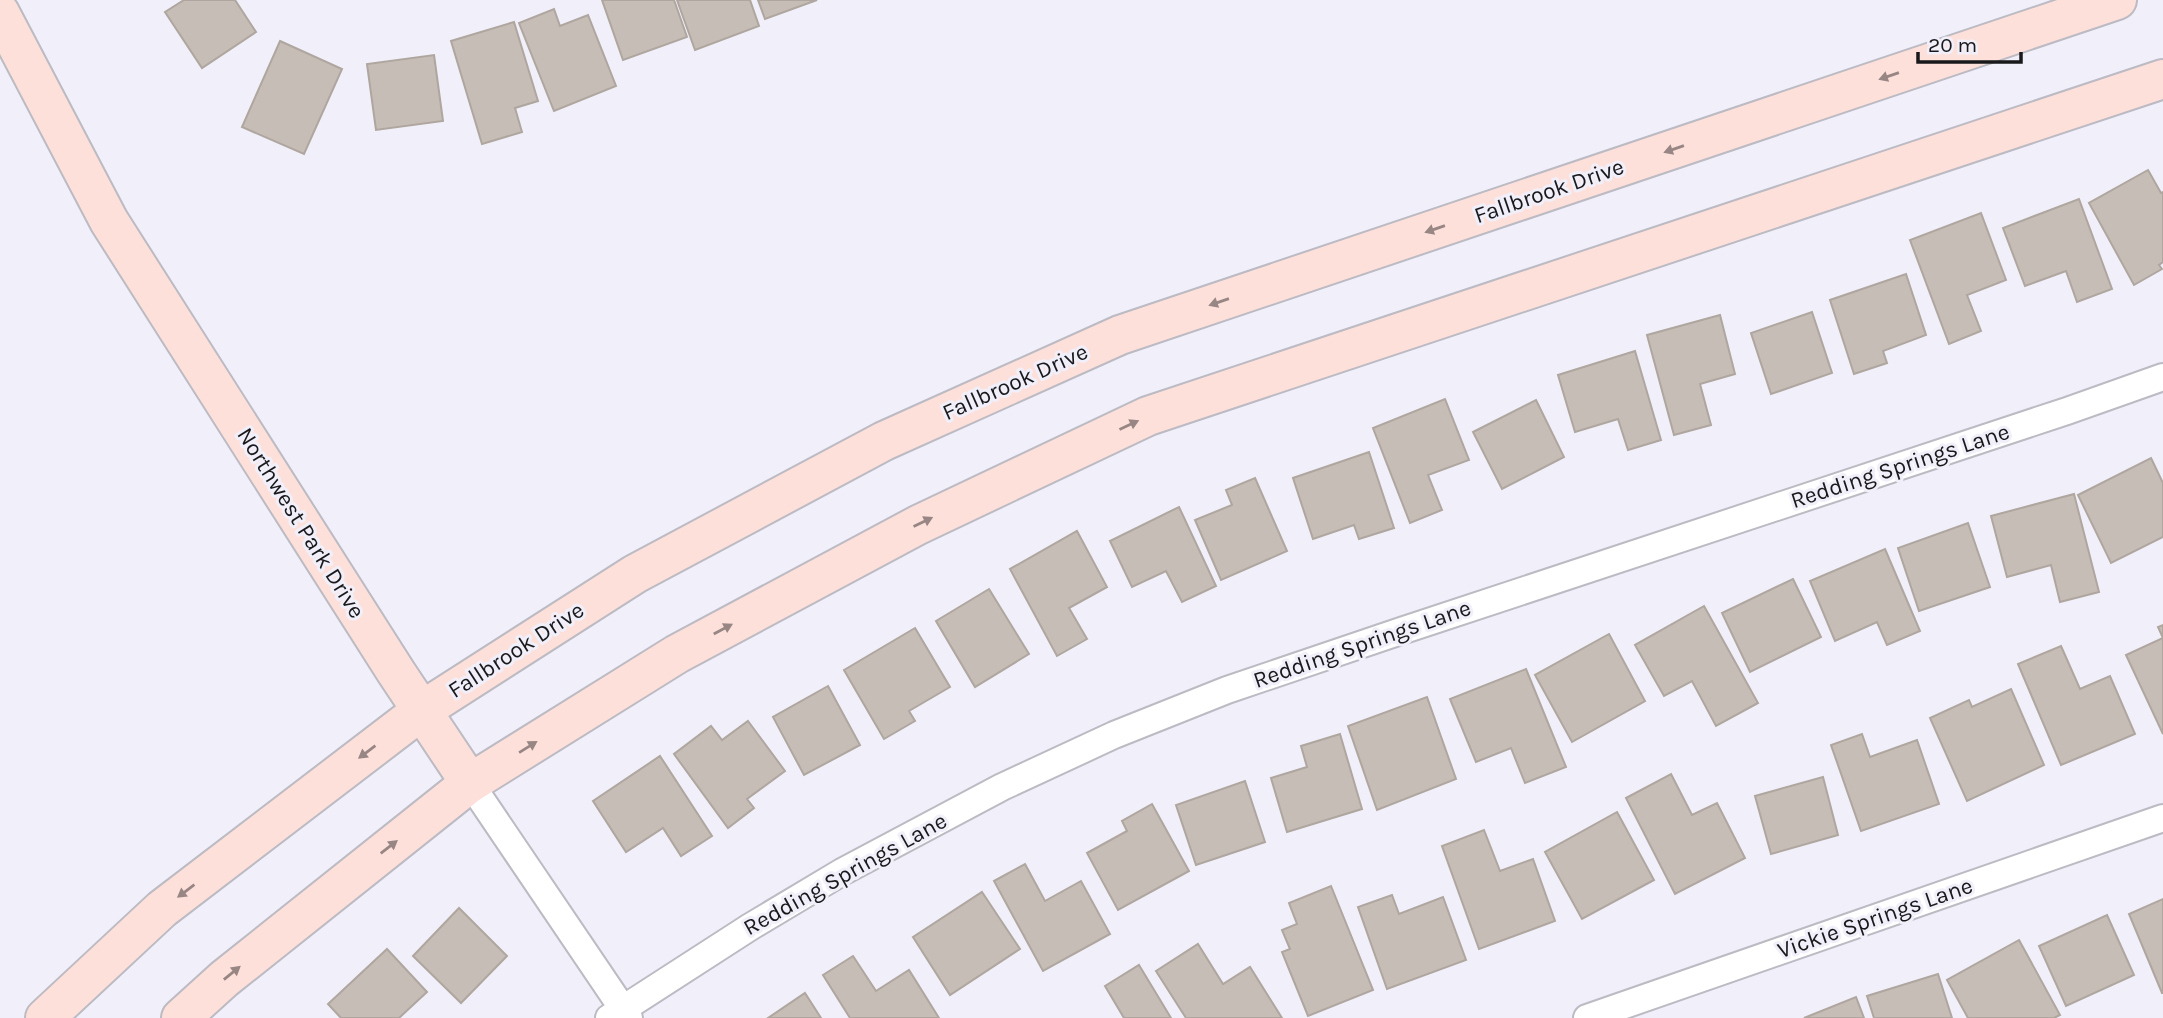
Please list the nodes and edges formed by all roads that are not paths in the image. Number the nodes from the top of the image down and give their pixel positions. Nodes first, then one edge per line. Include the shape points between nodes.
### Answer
1 (2116, 0) edge
2 (0, 13) edge
3 (2163, 79) edge
4 (2163, 377) edge
5 (421, 711) junction
6 (470, 783) junction
7 (2163, 818) edge
8 (620, 1015) edge
9 (45, 1018) edge
10 (181, 1018) edge
11 (1587, 1018) edge

1 -> 5 main road, Fallbrook Drive via 1119,335 884,441 635,574
2 - 5 main road, Northwest Park Drive via 109,221
6 -> 3 main road via 677,654 918,525 1148,416
4 - 8 street, Redding Springs Lane via 1376,639 1114,735 1002,787 842,872 750,927
5 - 6 main road, Northwest Park Drive
5 -> 9 main road, Fallbrook Drive via 162,909
6 - 8 street, Northwest Park Drive
10 -> 6 main road
7 - 11 street, Vickie Springs Lane

